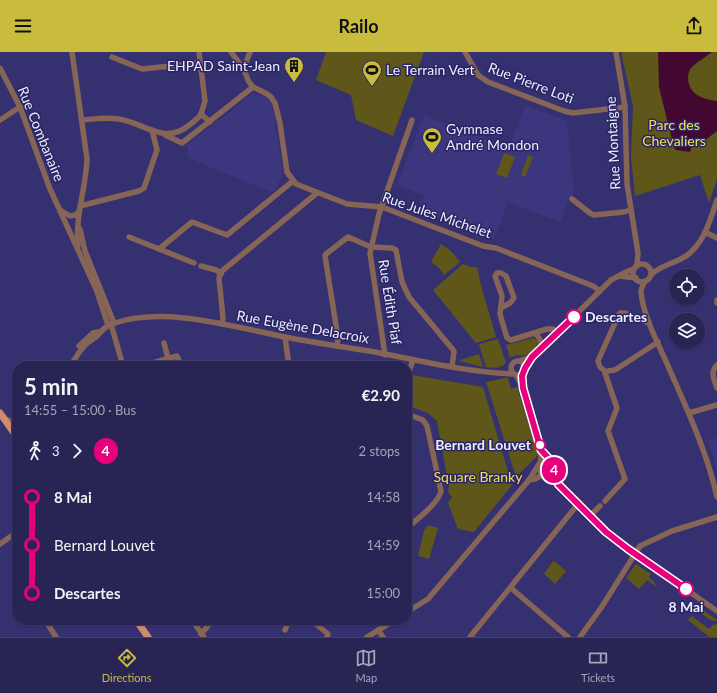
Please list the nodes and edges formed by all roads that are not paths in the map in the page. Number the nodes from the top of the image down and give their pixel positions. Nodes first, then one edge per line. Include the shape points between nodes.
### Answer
1 (72, 52) edge
2 (199, 52) edge
3 (231, 52) edge
4 (250, 52) edge
5 (465, 52) edge
6 (616, 52) edge
7 (112, 57) dead end
8 (200, 63) junction
9 (0, 68) edge
10 (242, 68) junction
11 (253, 87) junction
12 (20, 107) junction
13 (625, 107) junction
14 (201, 114) junction
15 (0, 120) edge
16 (82, 120) junction
17 (412, 120) dead end
18 (210, 122) junction
19 (152, 130) junction
20 (161, 134) junction
21 (292, 181) junction
22 (317, 193) junction
23 (572, 199) dead end
24 (717, 200) edge
25 (382, 207) junction
26 (80, 208) junction
27 (60, 210) junction
28 (630, 210) junction
29 (705, 232) junction
30 (129, 237) dead end
31 (717, 238) edge
32 (371, 247) junction
33 (159, 249) junction
34 (79, 252) junction
35 (638, 253) junction
36 (194, 263) dead end
37 (201, 266) dead end
38 (647, 266) junction
39 (663, 266) junction
40 (635, 268) junction
41 (221, 274) junction
42 (651, 275) junction
43 (618, 276) junction
44 (636, 278) junction
45 (645, 281) junction
46 (600, 291) junction
47 (501, 308) junction
48 (649, 322) junction
49 (111, 324) junction
50 (222, 324) junction
51 (99, 332) junction
52 (534, 333) junction
53 (558, 333) junction
54 (285, 337) junction
55 (658, 342) junction
56 (164, 343) dead end
57 (337, 346) junction
58 (542, 348) junction
59 (385, 355) junction
60 (532, 357) junction
61 (168, 358) junction
62 (413, 360) junction
63 (69, 361) edge
64 (74, 361) edge
65 (122, 361) edge
66 (158, 361) edge
67 (169, 361) edge
68 (179, 361) edge
69 (288, 361) edge
70 (519, 361) junction
71 (412, 363) edge
72 (717, 365) edge
73 (510, 366) junction
74 (452, 367) junction
75 (524, 370) junction
76 (606, 372) junction
77 (494, 373) junction
78 (514, 374) junction
79 (523, 388) junction
80 (717, 388) edge
81 (717, 405) edge
82 (0, 413) edge
83 (689, 413) junction
84 (412, 416) edge
85 (5, 419) junction
86 (12, 421) edge
87 (10, 427) joint
88 (12, 430) edge
89 (541, 450) junction
90 (548, 459) junction
91 (539, 464) junction
92 (553, 471) junction
93 (544, 474) junction
94 (529, 480) junction
95 (558, 484) junction
96 (717, 495) edge
97 (605, 500) dead end
98 (578, 504) junction
99 (600, 506) dead end
100 (590, 516) junction
101 (717, 517) edge
102 (412, 523) edge
103 (12, 536) edge
104 (0, 544) edge
105 (635, 554) junction
106 (511, 588) junction
107 (412, 609) edge
108 (717, 611) edge
109 (48, 625) edge
110 (140, 625) edge
111 (196, 625) edge
112 (210, 625) edge
113 (287, 625) edge
114 (320, 625) edge
115 (382, 625) edge
116 (285, 630) dead end
117 (378, 630) junction
118 (203, 635) edge
119 (56, 637) edge
120 (148, 637) edge
121 (327, 637) edge
122 (367, 637) edge
123 (383, 637) edge
124 (470, 637) edge
125 (568, 637) edge
126 (580, 637) edge

1 - 16 street
2 - 8 street
3 - 10 street
4 - 10 street
5 - 13 street, Rue Pierre Loti via 478,75 488,82 564,111 573,113
6 - 13 street, Rue Montaigne
7 - 8 street via 142,69
8 - 14 street via 204,101
9 - 12 street, Rue Combanaire
10 - 11 street
11 - 18 street
11 - 21 street via 267,94 275,103 287,172
12 - 15 street
12 - 27 street, Rue Combanaire
13 - 28 street, Rue Montaigne
14 - 18 street
14 - 20 street via 181,131 170,135
16 - 19 street via 120,119
16 - 26 street via 86,176
17 - 25 street, Rue Édith Piaf
18 - 20 street via 182,143
19 - 20 street
19 - 26 street via 157,150 144,188
21 - 22 street, Rue Jules Michelet
21 - 33 street via 227,235 192,222
22 - 25 street, Rue Jules Michelet via 351,205
22 - 41 street
23 - 28 street via 594,215
24 - 29 street
25 - 32 street, Rue Édith Piaf
25 - 46 street, Rue Jules Michelet via 483,246 496,248 594,286
26 - 27 street via 73,216
26 - 34 street, Rue Combanaire via 77,226
26 - 49 street, Rue Combanaire via 80,233
27 - 34 street, Rue Combanaire
28 - 35 street, Rue Montaigne
29 - 31 street
29 - 39 street via 698,246 686,256
30 - 33 street
32 - 57 street via 348,237 325,256 338,338
32 - 59 street, Rue Édith Piaf
32 - 74 street via 396,250 400,276 407,293 454,351
33 - 36 street
34 - 49 street, Rue Combanaire
35 - 38 street, Rue Montaigne
35 - 40 street, Rue Montaigne
37 - 41 street
38 - 39 street
38 - 40 street via 639,265
38 - 42 street
39 - 42 street
40 - 43 street
40 - 44 street
41 - 50 street via 219,278
42 - 45 street
43 - 44 street
43 - 46 street
44 - 45 street
45 - 48 street via 641,294
46 - 53 street
47 - 47 street via 502,296 495,276 497,273 506,276 514,298 510,304
47 - 52 street via 500,318 508,339
48 - 55 street
48 - 76 street via 620,313 598,361 600,368
49 - 50 street, Rue Eugène Delacroix via 166,316
49 - 51 street
49 - 65 street, Rue Combanaire
50 - 54 street, Rue Eugène Delacroix
51 - 63 street via 93,333 85,340
51 - 64 street
52 - 53 street via 547,329 553,329
52 - 58 street via 538,335
53 - 58 street
54 - 57 street, Rue Eugène Delacroix
54 - 69 street
55 - 76 street via 615,370
55 - 83 street
56 - 61 street
57 - 59 street, Rue Eugène Delacroix
58 - 60 street
59 - 62 street, Rue Eugène Delacroix
60 - 70 street
60 - 75 street
61 - 66 street
61 - 67 street
61 - 68 street via 177,356
62 - 71 street
62 - 74 street, Rue Eugène Delacroix
70 - 73 street via 514,361
70 - 75 street via 523,363
72 - 80 street via 712,376
73 - 77 street
73 - 78 street
74 - 77 street, Rue Eugène Delacroix
75 - 78 street via 521,374
75 - 79 street
76 - 97 street via 617,408 608,431 625,480
77 - 78 street, Rue Eugène Delacroix
78 - 79 street
79 - 89 street
81 - 83 street
82 - 85 main road
83 - 96 street
84 - 102 street via 423,420 427,426 441,491 434,503
85 - 86 street
85 - 87 main road
87 - 88 main road
89 - 90 street
89 - 91 street
90 - 91 street
90 - 92 street via 553,463
91 - 93 street via 541,473
91 - 94 street
92 - 93 street
92 - 95 street
93 - 94 street
93 - 95 street
94 - 107 street via 428,599
95 - 98 street
98 - 100 street
98 - 106 street
99 - 100 street
100 - 105 street
101 - 105 street via 672,531 640,546
103 - 104 street
105 - 108 street
105 - 126 street
106 - 124 street
106 - 125 street
109 - 119 street
110 - 120 main road
111 - 118 street
112 - 118 street
113 - 116 street
114 - 121 street via 328,634
115 - 117 street
117 - 122 street
117 - 123 street

